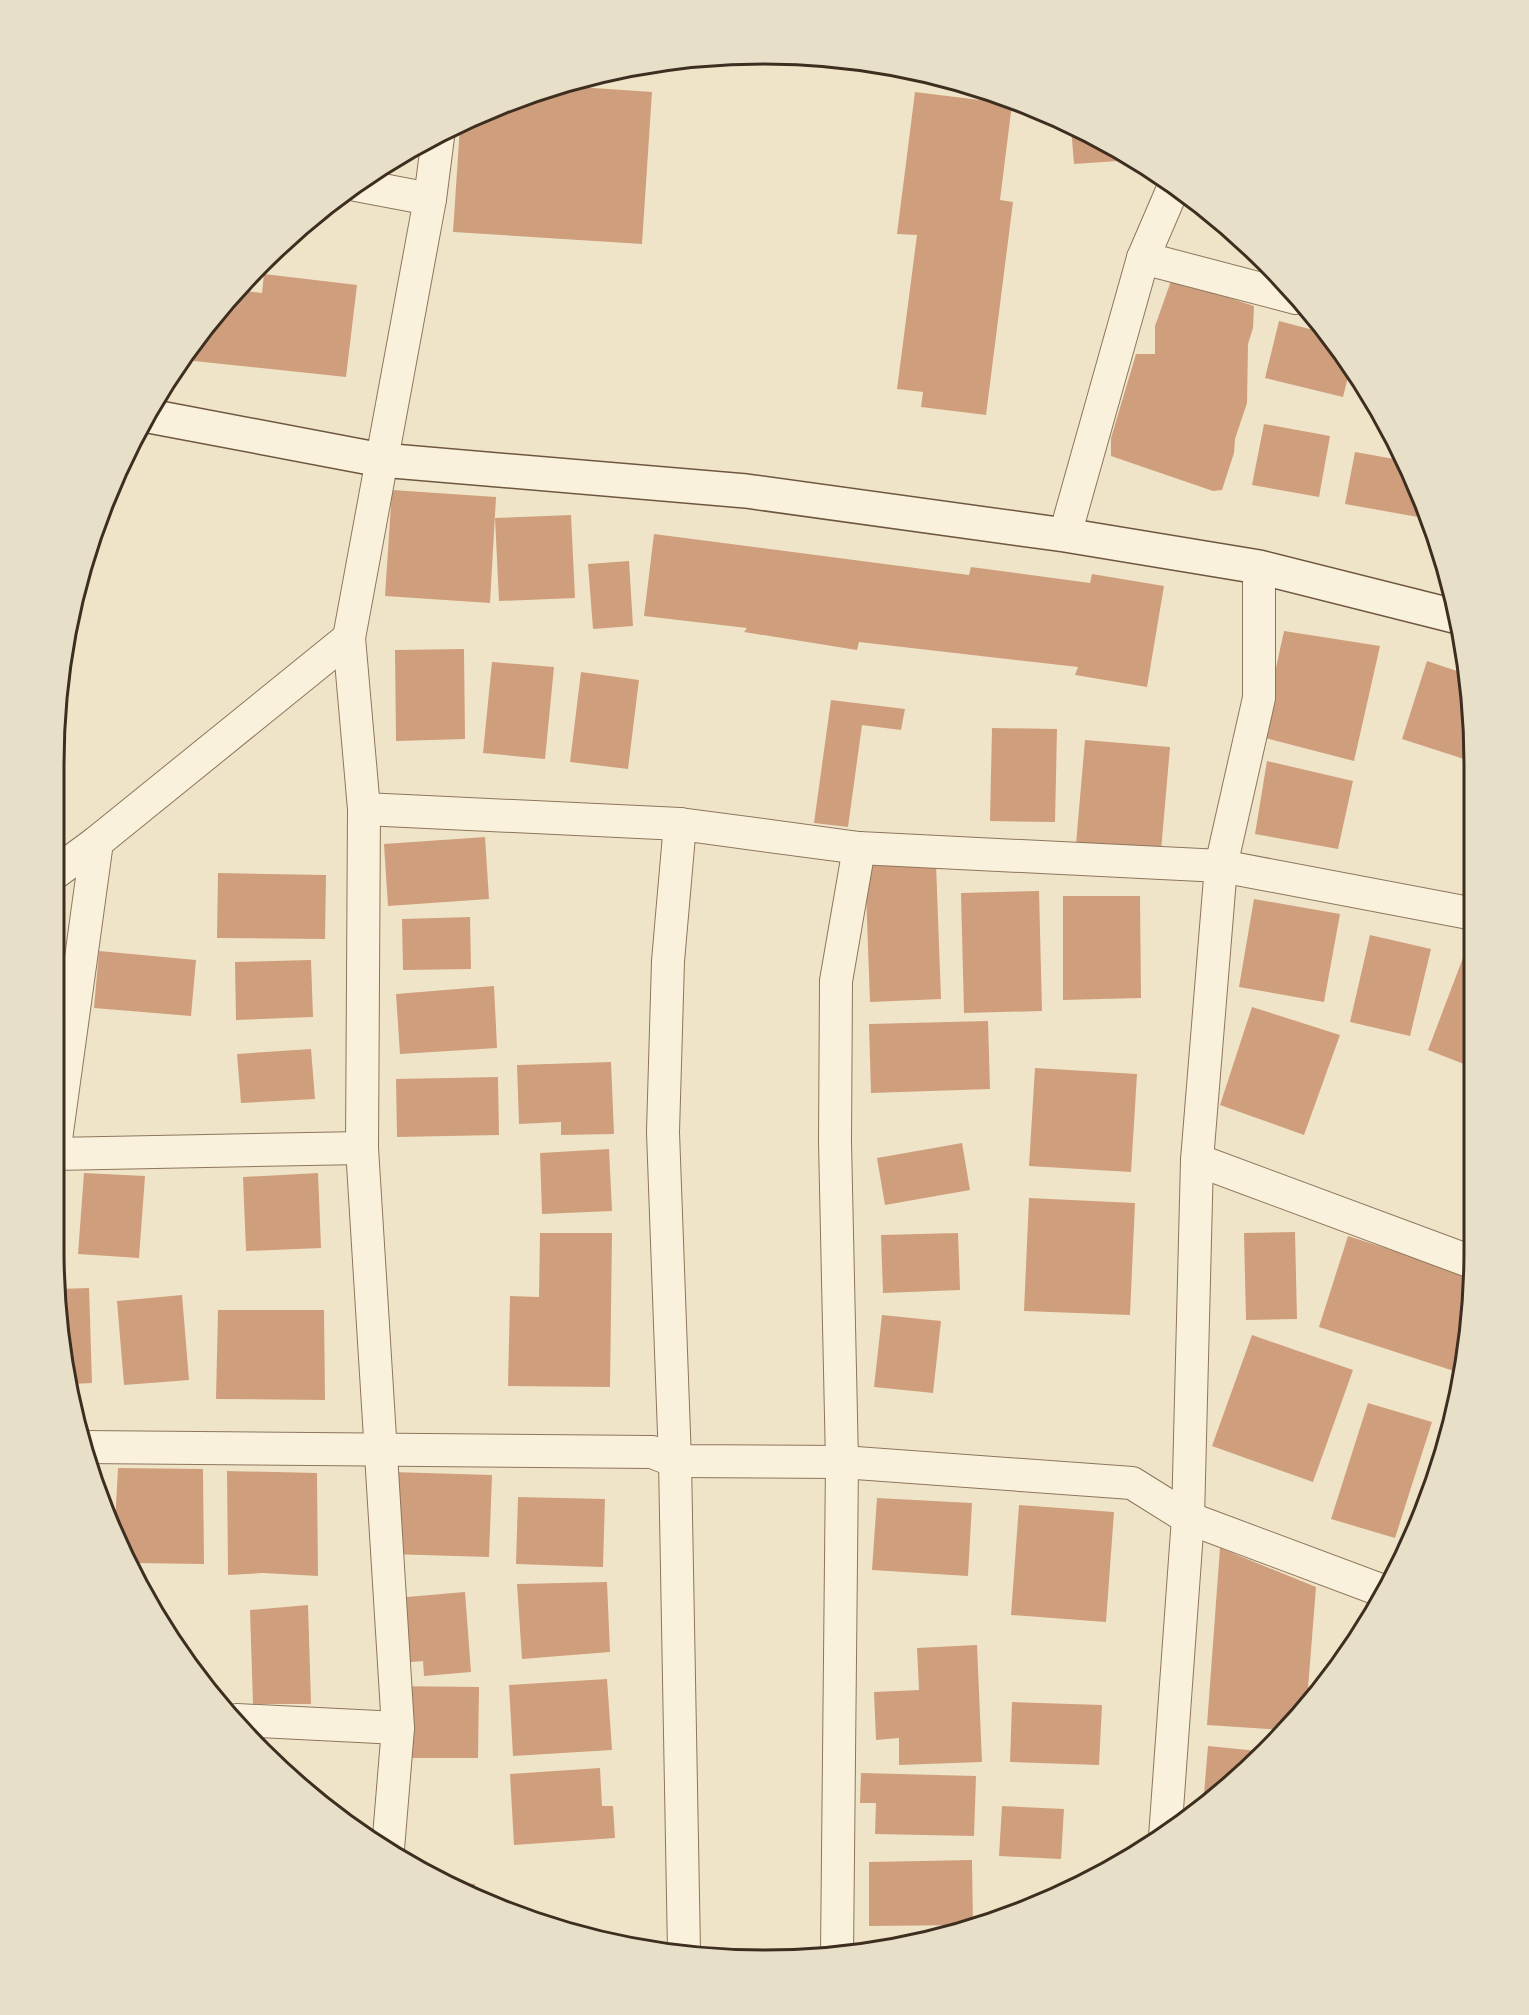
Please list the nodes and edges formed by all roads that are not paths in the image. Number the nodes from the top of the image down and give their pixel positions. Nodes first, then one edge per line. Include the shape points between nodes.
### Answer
1 (437, 147) edge
2 (368, 187) edge
3 (1170, 194) edge
4 (430, 199) junction
5 (1143, 258) junction
6 (1282, 293) edge
7 (156, 417) edge
8 (381, 460) junction
9 (1065, 535) junction
10 (1259, 567) junction
11 (1448, 614) edge
12 (349, 638) junction
13 (364, 809) junction
14 (680, 824) junction
15 (97, 842) junction
16 (859, 848) junction
17 (65, 866) edge
18 (1221, 866) junction
19 (1464, 912) edge
20 (65, 1074) edge
21 (362, 1148) junction
22 (65, 1154) edge
23 (1197, 1161) junction
24 (1464, 1259) edge
25 (93, 1447) edge
26 (382, 1449) junction
27 (675, 1461) junction
28 (842, 1462) junction
29 (1188, 1518) junction
30 (1377, 1589) edge
31 (246, 1720) edge
32 (398, 1728) junction
33 (1166, 1824) edge
34 (389, 1841) edge
35 (684, 1946) edge
36 (837, 1947) edge

1 - 4 street
2 - 4 street
3 - 5 street
4 - 8 street
5 - 6 street
5 - 9 street
7 - 8 main road
8 - 9 main road via 746,491
8 - 12 street
9 - 10 main road
10 - 11 main road
10 - 18 street via 1259,698
12 - 13 street
12 - 15 street
13 - 14 street
13 - 21 street
14 - 16 street
14 - 27 street via 668,962 663,1132
15 - 17 street
15 - 20 street
16 - 18 street
16 - 28 street via 836,981 835,1143
18 - 19 street
18 - 23 street
21 - 22 street
21 - 26 street
23 - 24 street
23 - 29 street
25 - 26 street
26 - 27 street via 652,1452
26 - 32 street
27 - 28 street
27 - 35 street
28 - 29 street via 1132,1483
28 - 36 street
29 - 30 street
29 - 33 street
31 - 32 street
32 - 34 street

